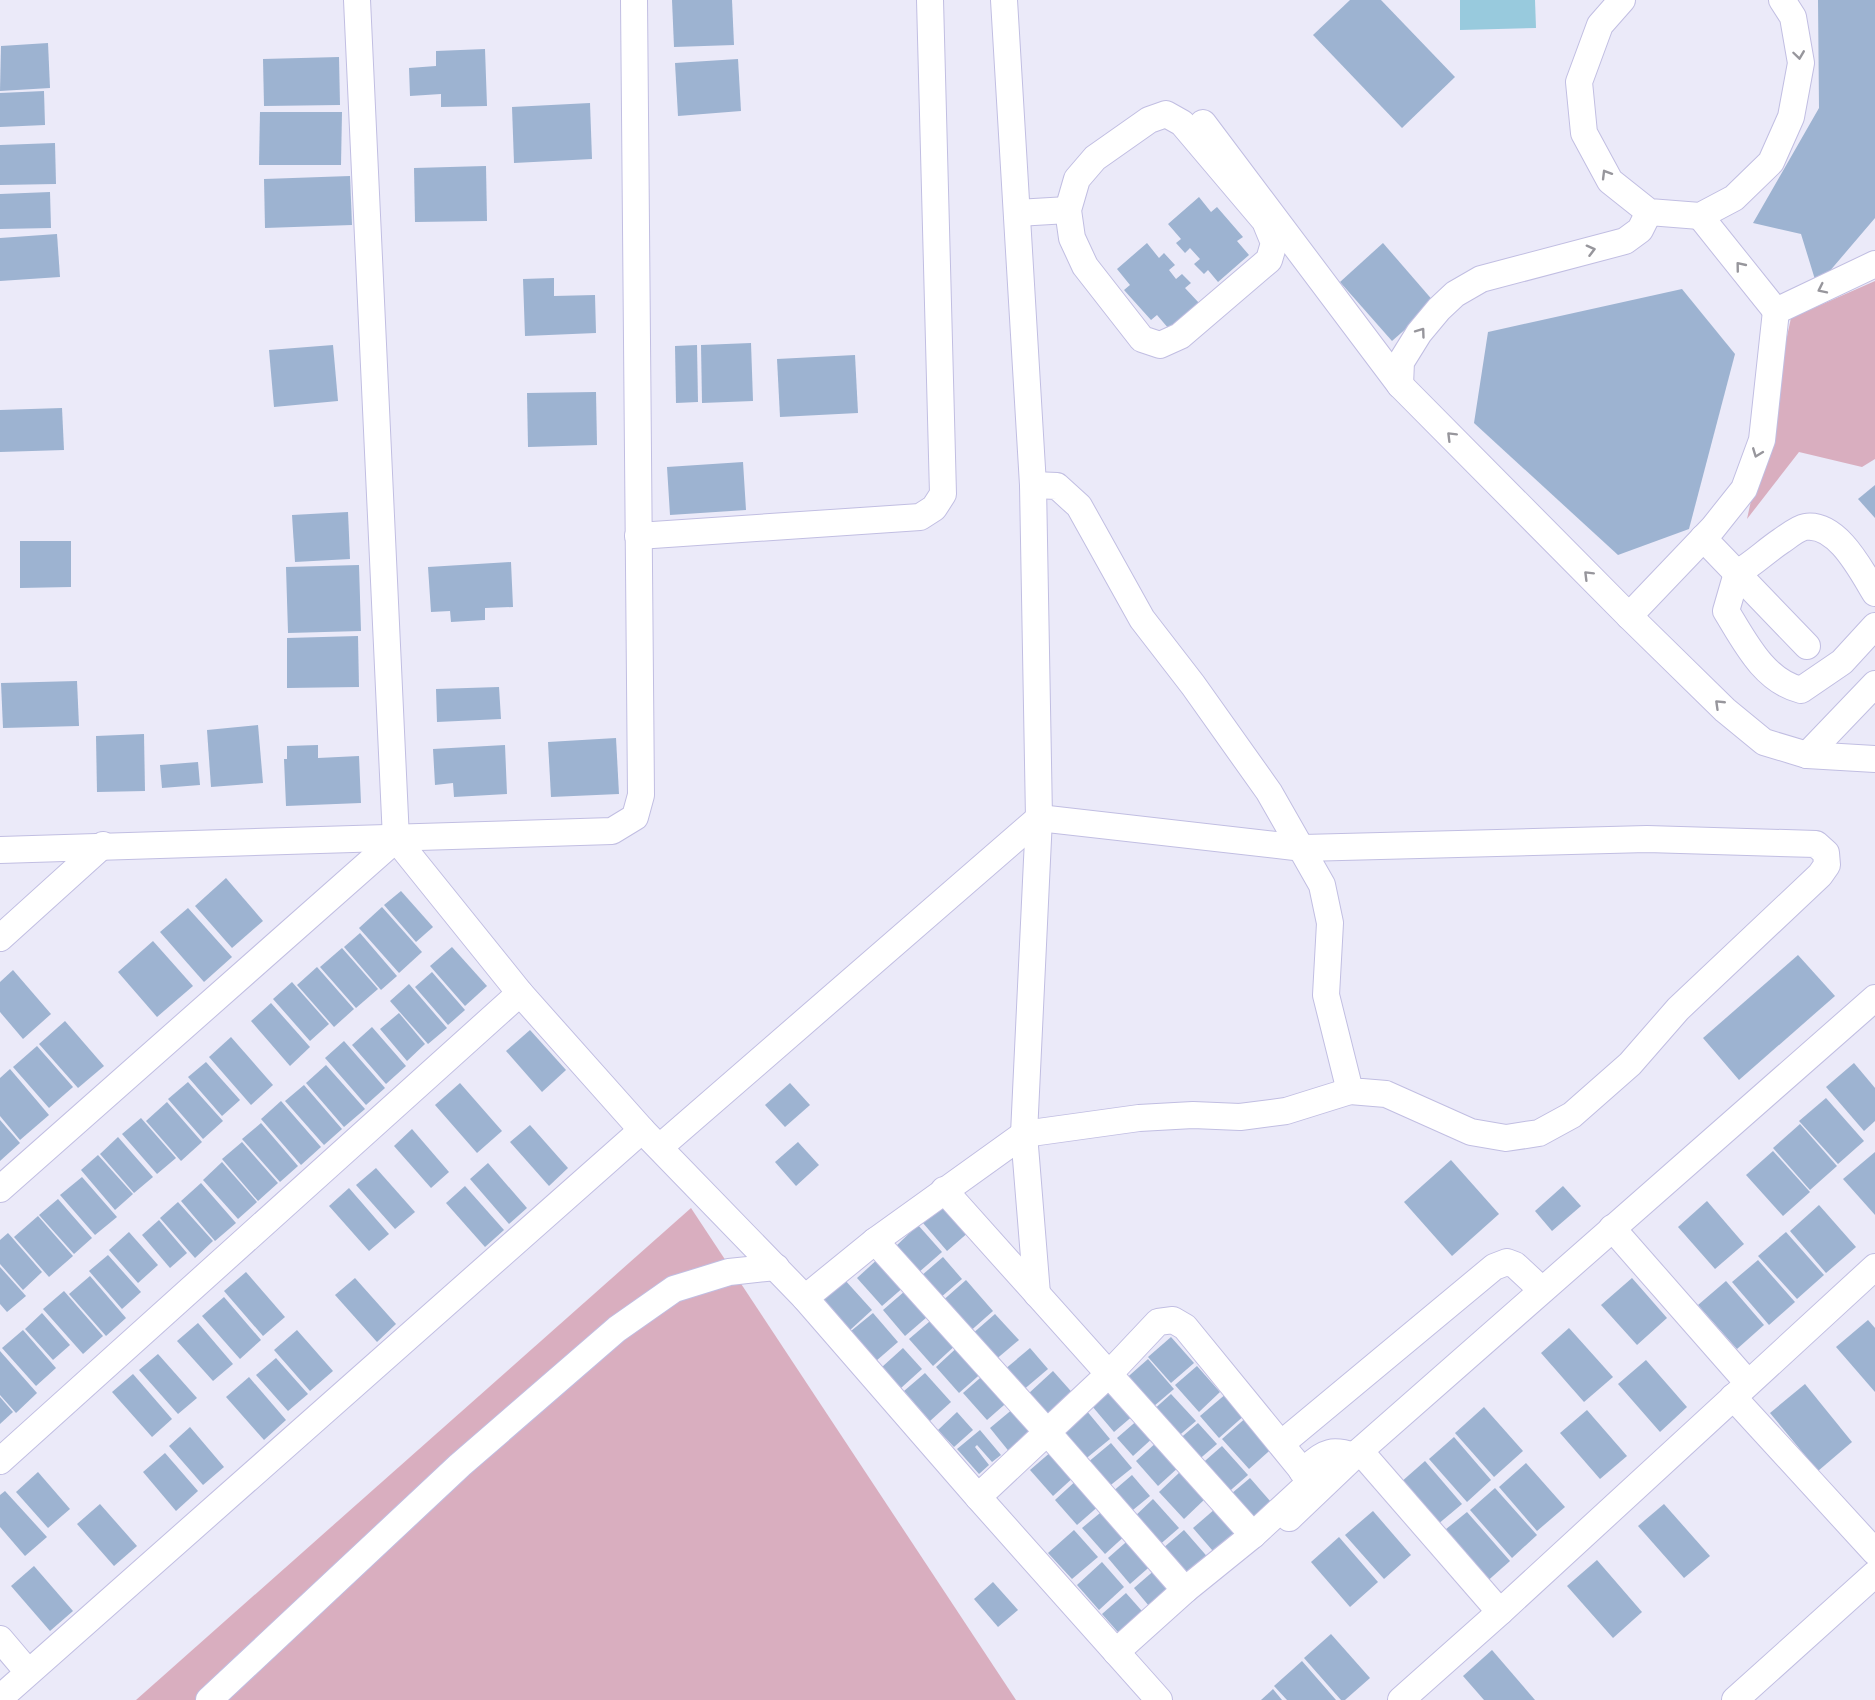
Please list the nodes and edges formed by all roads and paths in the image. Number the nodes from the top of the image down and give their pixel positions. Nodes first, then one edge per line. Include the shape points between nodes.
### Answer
1 (357, 0) edge
2 (634, 0) edge
3 (930, 0) edge
4 (1004, 0) edge
5 (1622, 0) edge
6 (1782, 0) edge
7 (1203, 123) dead end
8 (1068, 210) junction
9 (1650, 212) junction
10 (1017, 213) junction
11 (1700, 216) junction
12 (1875, 264) edge
13 (1776, 311) junction
14 (1400, 385) junction
15 (1033, 485) junction
16 (638, 536) junction
17 (1703, 538) junction
18 (1737, 573) junction
19 (1875, 593) edge
20 (1629, 616) junction
21 (1875, 626) edge
22 (1807, 646) dead end
23 (1875, 684) edge
24 (1807, 755) junction
25 (1875, 759) edge
26 (1039, 818) junction
27 (396, 839) junction
28 (103, 845) junction
29 (1303, 848) junction
30 (0, 850) edge
31 (0, 938) edge
32 (520, 993) junction
33 (1875, 998) edge
34 (1350, 1091) junction
35 (1024, 1134) junction
36 (651, 1138) junction
37 (0, 1189) edge
38 (944, 1190) junction
39 (1612, 1228) junction
40 (874, 1241) junction
41 (776, 1267) junction
42 (1875, 1267) edge
43 (1542, 1290) junction
44 (1037, 1294) junction
45 (805, 1298) junction
46 (1109, 1374) junction
47 (1740, 1390) junction
48 (1048, 1433) junction
49 (1281, 1444) junction
50 (1357, 1454) junction
51 (0, 1461) edge
52 (1302, 1471) junction
53 (978, 1497) junction
54 (1289, 1518) dead end
55 (1253, 1535) junction
56 (1875, 1552) edge
57 (1875, 1574) edge
58 (1185, 1590) junction
59 (1500, 1612) junction
60 (0, 1639) edge
61 (1116, 1652) junction
62 (28, 1672) junction
63 (0, 1698) edge
64 (209, 1700) edge
65 (1159, 1700) edge
66 (1401, 1700) edge
67 (1735, 1700) edge

1 - 27 street
2 - 16 street
3 - 16 street via 943,494 934,508 920,517
4 - 10 street
9 -> 5 street via 1610,181 1584,133 1579,81 1600,25
6 -> 11 street via 1793,17 1801,63 1791,117 1771,162 1734,198
7 - 14 street
8 - 8 street via 1072,238 1085,266 1142,339 1160,345 1180,336 1269,260 1274,243 1265,221 1182,123 1166,114 1149,120 1095,158 1077,180
8 - 10 street
9 - 11 street
14 -> 9 street via 1401,362 1438,309 1455,294 1481,279 1625,241 1640,230
10 - 15 street
13 -> 11 street
12 -> 13 street
13 -> 17 street via 1762,441 1744,489
20 -> 14 street
15 - 26 street
15 - 29 street via 1057,486 1078,506 1142,619 1269,792
16 - 27 street via 641,795 634,817 612,831
17 - 18 street
17 - 20 street
18 - 19 street via 1804,527 1826,529 1849,552
18 - 21 street via 1726,611 1753,655 1786,686 1802,690 1842,662
18 - 22 street
24 -> 20 street via 1764,742 1725,710
23 - 24 street
24 - 25 street
26 - 29 street
26 - 35 street
26 - 36 street
27 - 28 street
27 - 32 street
27 - 37 street
28 - 30 street
28 - 31 street
29 - 34 street via 1322,885 1330,923 1326,995
29 - 34 street via 1647,839 1816,844 1826,853 1827,865 1820,875 1678,1009 1630,1064 1572,1114 1539,1133 1506,1138 1471,1132 1386,1094
32 - 36 street
32 - 51 street
33 - 39 street
34 - 35 street via 1286,1111 1252,1116 1139,1118
35 - 38 street
35 - 44 street
36 - 41 street
36 - 62 street
38 - 40 street
38 - 44 street
39 - 43 street
39 - 47 street
40 - 45 street
40 - 48 street
41 - 45 street
41 - 64 street via 729,1272 674,1290 616,1329 460,1465
42 - 47 street
43 - 49 street via 1515,1265 1507,1262 1494,1267
43 - 50 street
44 - 46 street
45 - 53 street
46 - 48 street
46 - 49 street via 1158,1322 1173,1320 1185,1327
46 - 55 street
47 - 56 street
47 - 59 street
48 - 53 street
48 - 58 street
49 - 52 street
50 - 52 street via 1328,1453
50 - 54 street
50 - 59 street
52 - 55 street via 1310,1480 1304,1488
53 - 61 street
55 - 58 street
57 - 67 street
58 - 61 street
59 - 66 street
60 - 62 street
61 - 65 street
62 - 63 street

